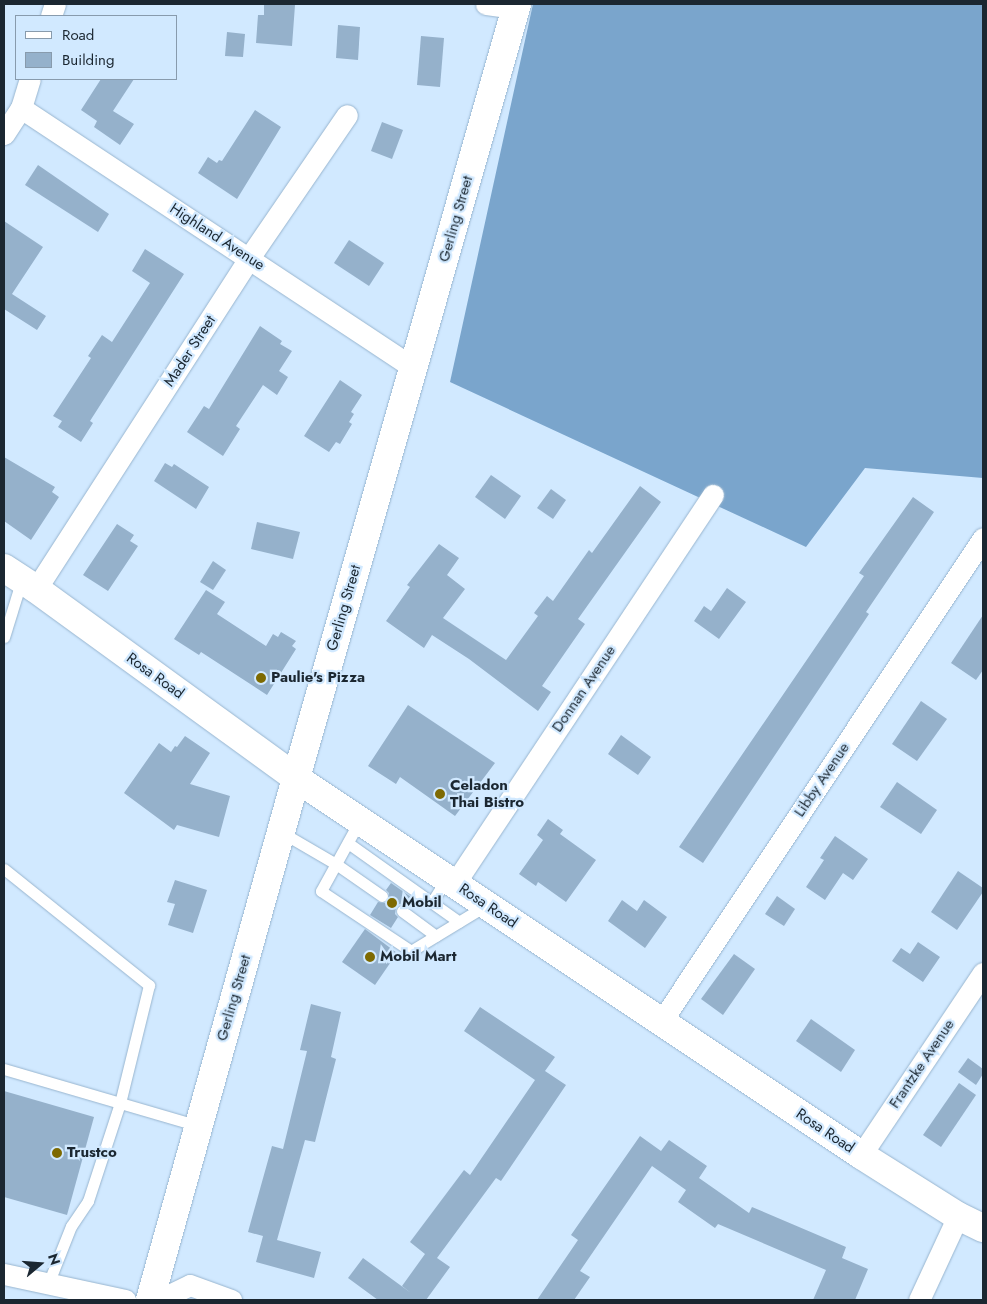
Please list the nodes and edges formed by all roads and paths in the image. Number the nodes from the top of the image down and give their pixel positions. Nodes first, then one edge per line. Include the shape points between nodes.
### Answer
1 (486, 4) edge
2 (517, 6) edge
3 (30, 80) edge
4 (21, 108) junction
5 (347, 115) dead end
6 (4, 134) edge
7 (249, 258) junction
8 (413, 367) junction
9 (713, 495) dead end
10 (983, 538) edge
11 (21, 579) edge
12 (4, 636) edge
13 (296, 778) junction
14 (281, 832) junction
15 (354, 832) junction
16 (388, 854) junction
17 (336, 864) junction
18 (4, 869) edge
19 (451, 880) junction
20 (382, 896) dead end
21 (432, 902) junction
22 (486, 905) junction
23 (402, 911) dead end
24 (459, 922) junction
25 (436, 936) junction
26 (983, 973) edge
27 (661, 1022) junction
28 (4, 1069) edge
29 (120, 1103) junction
30 (199, 1126) junction
31 (860, 1155) junction
32 (958, 1216) junction
33 (983, 1228) edge
34 (4, 1274) edge
35 (48, 1284) junction
36 (125, 1300) edge
37 (150, 1300) edge
38 (159, 1300) edge
39 (231, 1300) edge
40 (920, 1300) edge

1 - 2 street
2 - 8 street, Gerling Street
3 - 4 street
4 - 6 street
4 - 7 street, Highland Avenue
5 - 7 street, Mader Street
7 - 8 street, Highland Avenue
7 - 11 street, Mader Street
8 - 13 street, Gerling Street
9 - 19 street, Donnan Avenue
10 - 27 street, Libby Avenue
11 - 12 lane
11 - 13 street, Rosa Road
13 - 14 street, Gerling Street
13 - 15 street, Rosa Road
14 - 17 lane
14 - 30 street, Gerling Street
15 - 16 street, Rosa Road
15 - 17 lane
16 - 19 street, Rosa Road
16 - 21 lane
17 - 20 lane
17 - 25 lane via 321,891 411,951
18 - 29 lane via 149,985
19 - 21 lane
19 - 22 street, Rosa Road
21 - 24 lane
22 - 24 lane
22 - 27 street, Rosa Road
23 - 25 lane
24 - 25 lane
26 - 31 street, Frantzke Avenue
27 - 31 street, Rosa Road
28 - 29 lane
29 - 30 lane
29 - 35 lane via 88,1201 71,1226
30 - 37 street, Gerling Street
31 - 32 street, Rosa Road
32 - 33 street, Rosa Road
32 - 40 street
34 - 35 street
35 - 36 street
38 - 39 street via 190,1285

